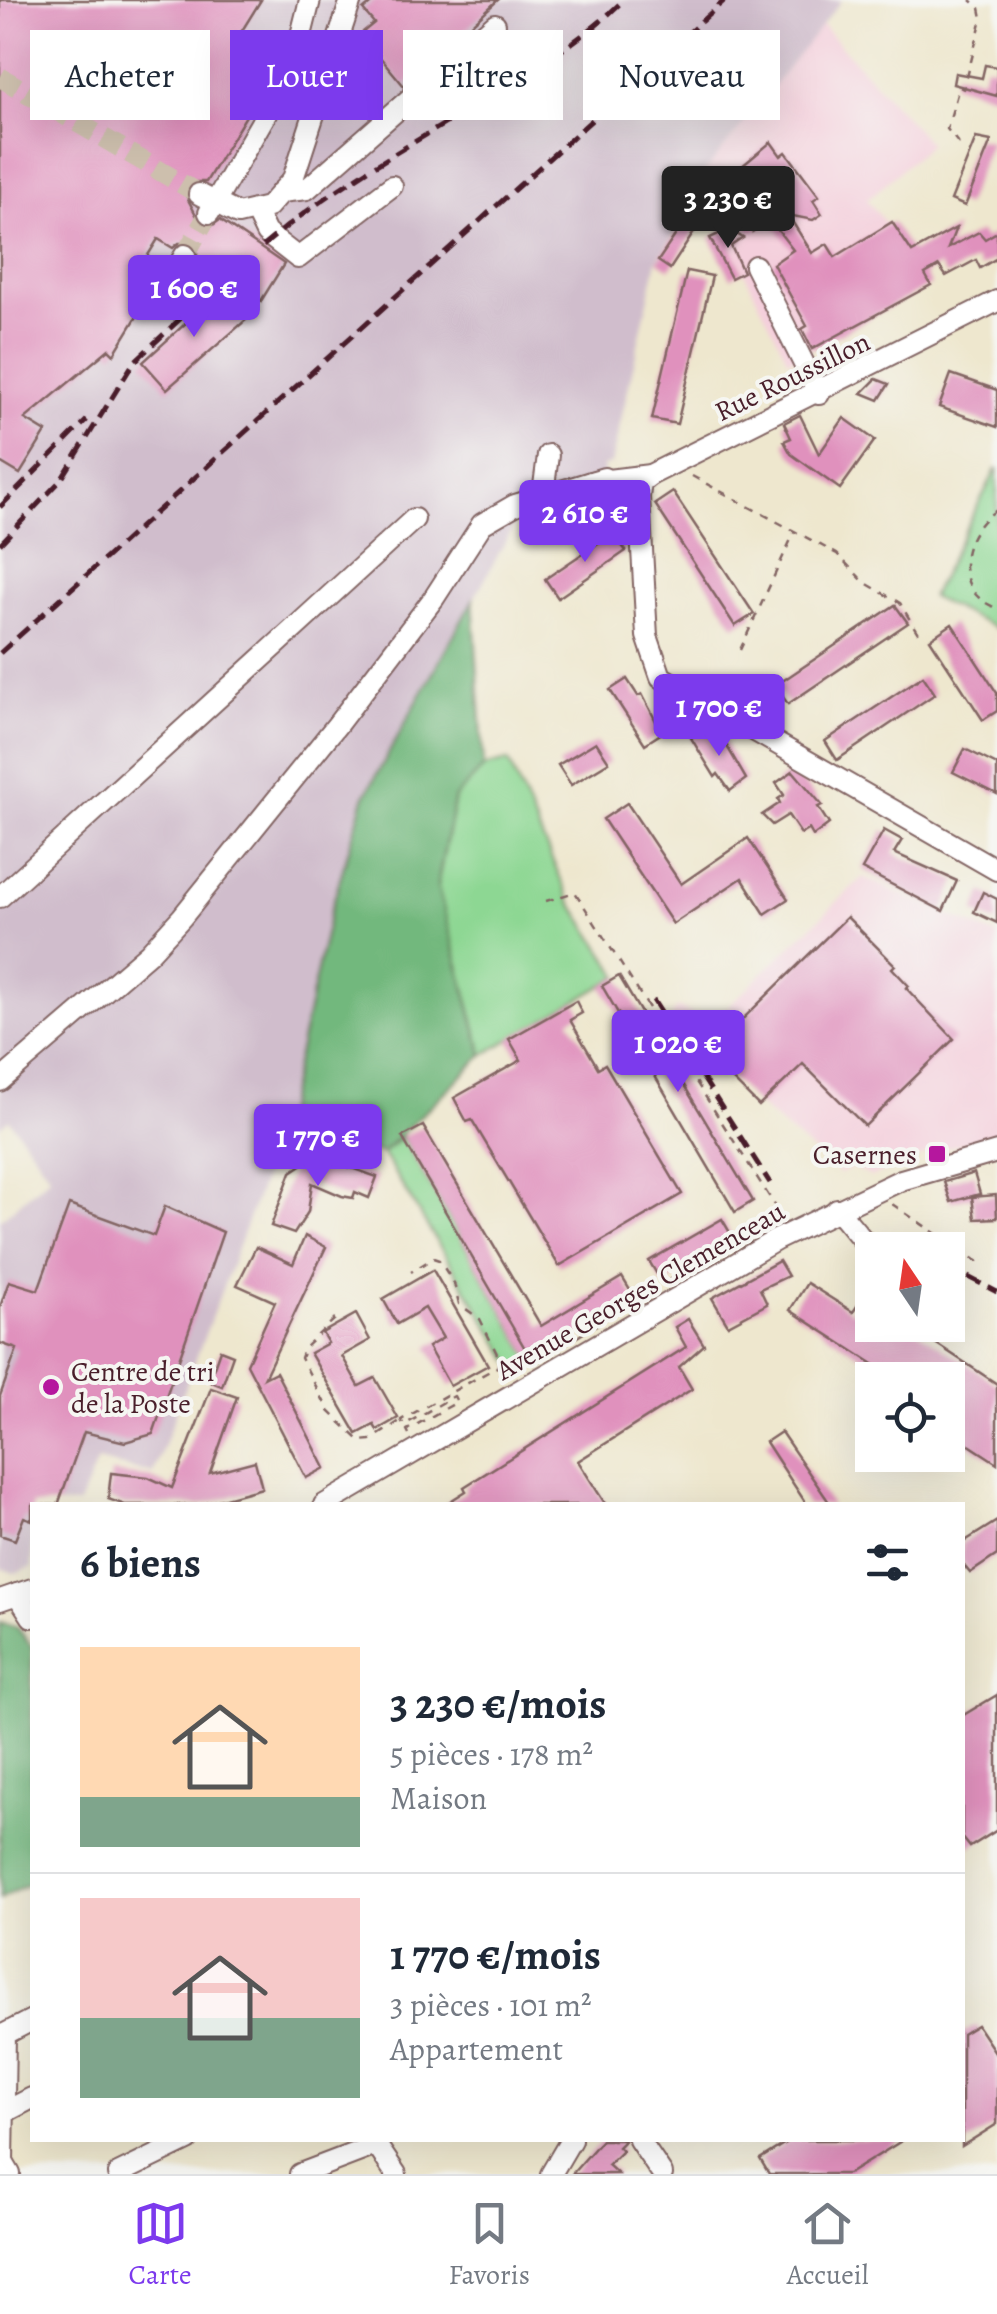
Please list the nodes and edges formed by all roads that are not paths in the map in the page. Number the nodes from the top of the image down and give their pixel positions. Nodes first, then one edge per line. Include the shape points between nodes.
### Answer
1 (310, 0) edge
2 (352, 0) edge
3 (494, 24) dead end
4 (392, 186) dead end
5 (281, 192) junction
6 (255, 210) junction
7 (185, 255) tunnel mouth
8 (755, 266) dead end
9 (169, 281) dead end
10 (997, 302) edge
11 (819, 394) junction
12 (548, 456) dead end
13 (650, 474) junction
14 (604, 478) junction
15 (543, 494) junction
16 (515, 506) junction
17 (414, 518) dead end
18 (997, 870) edge
19 (0, 897) edge
20 (0, 1081) edge
21 (997, 1152) edge
22 (837, 1209) junction
23 (856, 1232) edge
24 (329, 1502) edge
25 (30, 2021) edge
26 (30, 2099) edge
27 (3, 2113) junction
28 (184, 2142) edge
29 (374, 2142) edge
30 (570, 2142) edge
31 (640, 2142) edge
32 (10, 2174) edge
33 (118, 2174) edge
34 (300, 2174) edge
35 (396, 2174) edge
36 (551, 2174) edge
37 (662, 2174) edge

1 - 6 street via 293,67 208,203 238,214
2 - 5 street via 293,179
3 - 5 street via 307,189
4 - 6 street via 298,258 266,233
5 - 6 street
7 - 9 street
8 - 11 street
10 - 11 street, Rue Roussillon
11 - 13 street, Rue Roussillon
12 - 15 street
13 - 14 street, Rue Roussillon
13 - 18 street via 640,482 640,512 647,636 661,676
14 - 15 street
14 - 16 street
15 - 16 street
16 - 20 street via 482,524 385,662 182,918
17 - 19 street
21 - 22 street, Avenue Georges Clemenceau via 944,1164
22 - 23 street
22 - 24 street, Avenue Georges Clemenceau
25 - 27 street via 5,2034
26 - 27 street
27 - 32 street via 3,2162
28 - 33 street
29 - 34 street
29 - 35 street
30 - 36 street
31 - 37 street

